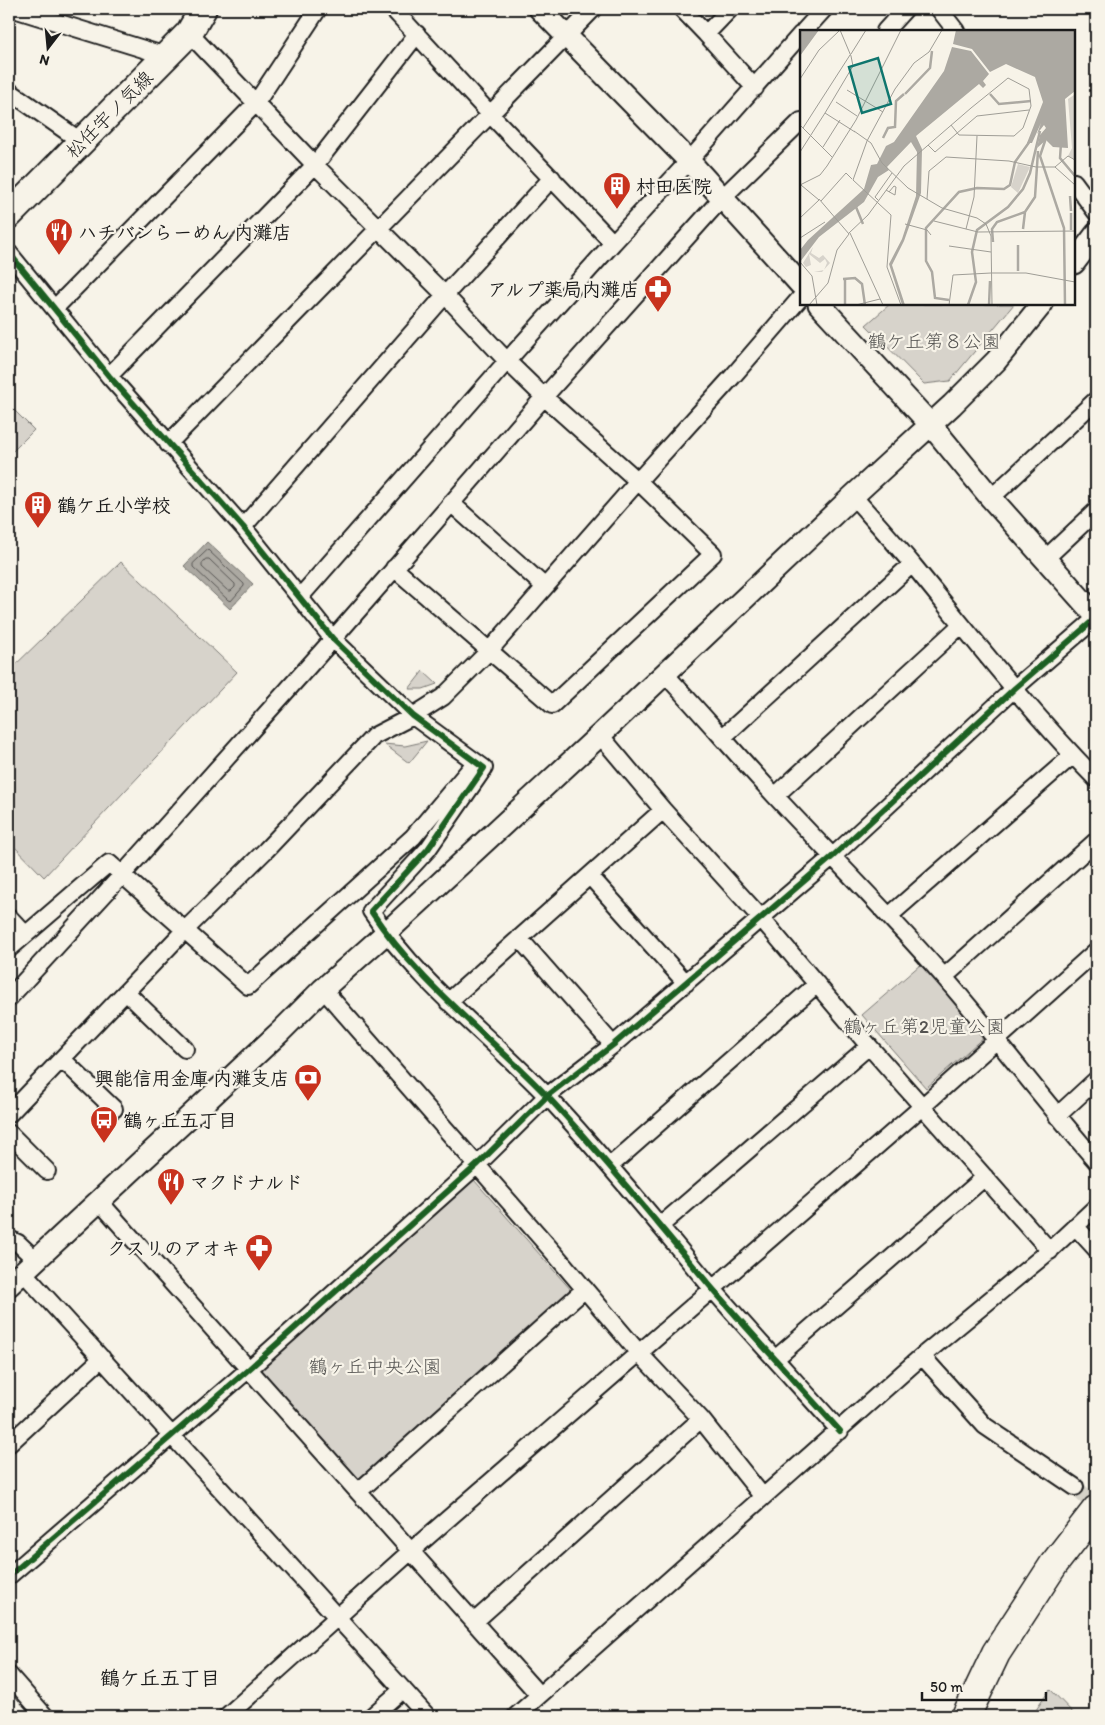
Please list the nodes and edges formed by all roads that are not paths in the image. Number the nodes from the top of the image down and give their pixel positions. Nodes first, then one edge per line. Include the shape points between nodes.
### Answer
1 (14, 9) edge
2 (203, 9) edge
3 (318, 9) edge
4 (393, 9) edge
5 (540, 9) edge
6 (593, 9) edge
7 (682, 9) edge
8 (730, 9) edge
9 (824, 9) edge
10 (905, 9) edge
11 (939, 9) edge
12 (805, 30) edge
13 (886, 30) edge
14 (955, 30) edge
15 (189, 33) junction
16 (417, 34) junction
17 (706, 34) junction
18 (800, 35) edge
19 (566, 36) junction
20 (166, 56) junction
21 (755, 88) junction
22 (9, 91) edge
23 (256, 103) junction
24 (490, 114) junction
25 (800, 122) edge
26 (82, 142) junction
27 (689, 161) junction
28 (315, 165) junction
29 (552, 178) junction
30 (1075, 183) edge
31 (722, 198) junction
32 (1096, 212) edge
33 (9, 215) edge
34 (377, 228) junction
35 (1096, 234) edge
36 (613, 243) junction
37 (9, 253) edge
38 (1075, 262) edge
39 (800, 284) edge
40 (445, 295) junction
41 (800, 298) edge
42 (820, 305) edge
43 (1041, 305) edge
44 (55, 308) junction
45 (507, 361) junction
46 (109, 376) junction
47 (544, 397) junction
48 (1096, 400) edge
49 (931, 425) junction
50 (168, 444) junction
51 (638, 481) junction
52 (853, 496) junction
53 (991, 498) junction
54 (451, 503) junction
55 (1096, 511) edge
56 (243, 527) junction
57 (1045, 559) junction
58 (912, 564) junction
59 (394, 568) junction
60 (545, 587) junction
61 (300, 597) junction
62 (1096, 617) edge
63 (961, 625) junction
64 (333, 639) junction
65 (489, 651) junction
66 (664, 673) junction
67 (1015, 688) junction
68 (413, 716) junction
69 (600, 735) junction
70 (723, 737) junction
71 (1073, 755) junction
72 (476, 762) junction
73 (1096, 778) edge
74 (774, 796) junction
75 (663, 810) junction
76 (1096, 840) edge
77 (832, 857) junction
78 (123, 874) junction
79 (590, 876) junction
80 (889, 916) junction
81 (9, 917) edge
82 (761, 918) junction
83 (184, 931) junction
84 (386, 933) junction
85 (25, 934) junction
86 (519, 938) junction
87 (9, 949) edge
88 (1096, 951) edge
89 (944, 977) junction
90 (686, 983) junction
91 (817, 984) junction
92 (323, 989) junction
93 (126, 992) junction
94 (9, 998) edge
95 (448, 1002) junction
96 (997, 1039) junction
97 (613, 1045) junction
98 (869, 1046) junction
99 (185, 1049) dead end
100 (62, 1059) junction
101 (1096, 1080) edge
102 (547, 1096) junction
103 (923, 1106) junction
104 (114, 1109) dead end
105 (9, 1114) edge
106 (1057, 1116) junction
107 (9, 1133) edge
108 (1096, 1161) edge
109 (477, 1165) junction
110 (610, 1166) junction
111 (47, 1172) dead end
112 (985, 1177) junction
113 (99, 1201) junction
114 (1096, 1207) edge
115 (660, 1226) junction
116 (1075, 1226) junction
117 (9, 1239) edge
118 (1096, 1249) edge
119 (1050, 1250) junction
120 (23, 1272) edge
121 (713, 1289) junction
122 (585, 1290) junction
123 (639, 1353) junction
124 (922, 1356) junction
125 (102, 1358) junction
126 (775, 1359) junction
127 (249, 1369) junction
128 (701, 1419) junction
129 (840, 1431) junction
130 (172, 1436) junction
131 (9, 1444) edge
132 (1074, 1487) tunnel mouth
133 (358, 1492) junction
134 (763, 1497) junction
135 (1096, 1510) edge
136 (411, 1551) junction
137 (9, 1576) edge
138 (338, 1618) junction
139 (474, 1622) junction
140 (9, 1675) edge
141 (403, 1689) junction
142 (539, 1695) junction
143 (45, 1716) edge
144 (227, 1716) edge
145 (372, 1716) edge
146 (427, 1716) edge
147 (516, 1716) edge
148 (966, 1716) edge

1 - 20 street
2 - 15 main road, 松任宇ノ気線
3 - 23 street
4 - 16 street
5 - 19 street
6 - 19 street
7 - 17 street
8 - 17 street
9 - 12 street
10 - 13 street
11 - 14 street
15 - 20 main road, 松任宇ノ気線
15 - 23 street
16 - 24 street
16 - 28 street
17 - 21 street
18 - 21 street
19 - 24 street
19 - 27 street
20 - 26 main road, 松任宇ノ気線
21 - 27 street
22 - 26 street
23 - 28 street
23 - 44 street
24 - 29 street
24 - 34 street
25 - 31 street
26 - 33 main road, 松任宇ノ気線
27 - 31 street
27 - 36 street
28 - 34 street
28 - 46 street
29 - 36 street
29 - 40 street
30 - 32 street
31 - 39 street
31 - 47 street
34 - 40 street
34 - 50 street
35 - 38 street
36 - 45 street
37 - 44 street
40 - 45 street
40 - 56 street
41 - 51 street
42 - 49 street
43 - 49 street via 996,361
44 - 46 street
45 - 47 street
45 - 61 street
46 - 50 street
47 - 51 street
47 - 54 street
48 - 53 street
49 - 52 street
49 - 53 street
50 - 56 street
51 - 60 street
51 - 65 street via 713,554 552,705
52 - 58 street
52 - 66 street
53 - 57 street
54 - 59 street
54 - 60 street
55 - 57 street
56 - 61 street
57 - 62 street
58 - 63 street
58 - 70 street
59 - 64 street
59 - 65 street
60 - 65 street
61 - 64 street
62 - 67 street
63 - 67 street
63 - 74 street
64 - 68 street
64 - 78 street
65 - 68 street via 443,698
66 - 69 street
66 - 70 street
67 - 71 street
67 - 77 street
68 - 72 street
68 - 83 street via 374,736
69 - 75 street
69 - 84 street
70 - 74 street
71 - 73 street
71 - 80 street
72 - 83 street via 413,837 248,986
72 - 84 street via 484,768 428,850 371,910
74 - 77 street
75 - 79 street
75 - 82 street
76 - 89 street
77 - 80 street
77 - 82 street
78 - 83 street
78 - 85 street via 110,863
78 - 94 street
79 - 86 street
79 - 90 street
80 - 89 street
81 - 85 street
82 - 90 street
82 - 91 street
83 - 93 street
84 - 92 street
84 - 95 street
85 - 87 street
86 - 95 street
86 - 97 street
88 - 96 street
89 - 96 street
90 - 97 street
91 - 98 street
91 - 110 street
92 - 109 street
92 - 113 street
93 - 99 street
93 - 100 street
95 - 102 street
96 - 103 street
96 - 106 street
97 - 102 street
98 - 103 street
98 - 115 street
100 - 104 street
100 - 105 street
101 - 106 street
102 - 109 street
102 - 110 street
103 - 112 street
103 - 121 street
106 - 108 street
107 - 111 street
109 - 122 street
109 - 127 street
110 - 115 street
112 - 119 street
112 - 126 street
113 - 120 street
113 - 127 street
114 - 116 street
115 - 121 street
116 - 118 street
116 - 119 street
117 - 120 street via 18,1243
119 - 124 street
120 - 125 street
121 - 123 street
121 - 126 street
122 - 123 street
122 - 133 street
123 - 128 street
123 - 136 street
124 - 129 street
124 - 132 street via 985,1426
125 - 130 street
125 - 131 street
126 - 129 street
127 - 130 street
127 - 133 street
128 - 134 street
128 - 139 street
129 - 134 street
130 - 137 street
130 - 138 street
133 - 136 street
134 - 142 street
135 - 148 highway via 1054,1564 996,1653
136 - 138 street
136 - 139 street
138 - 141 street
138 - 144 street
139 - 142 street
140 - 143 street
141 - 145 street
141 - 146 street
142 - 147 street

